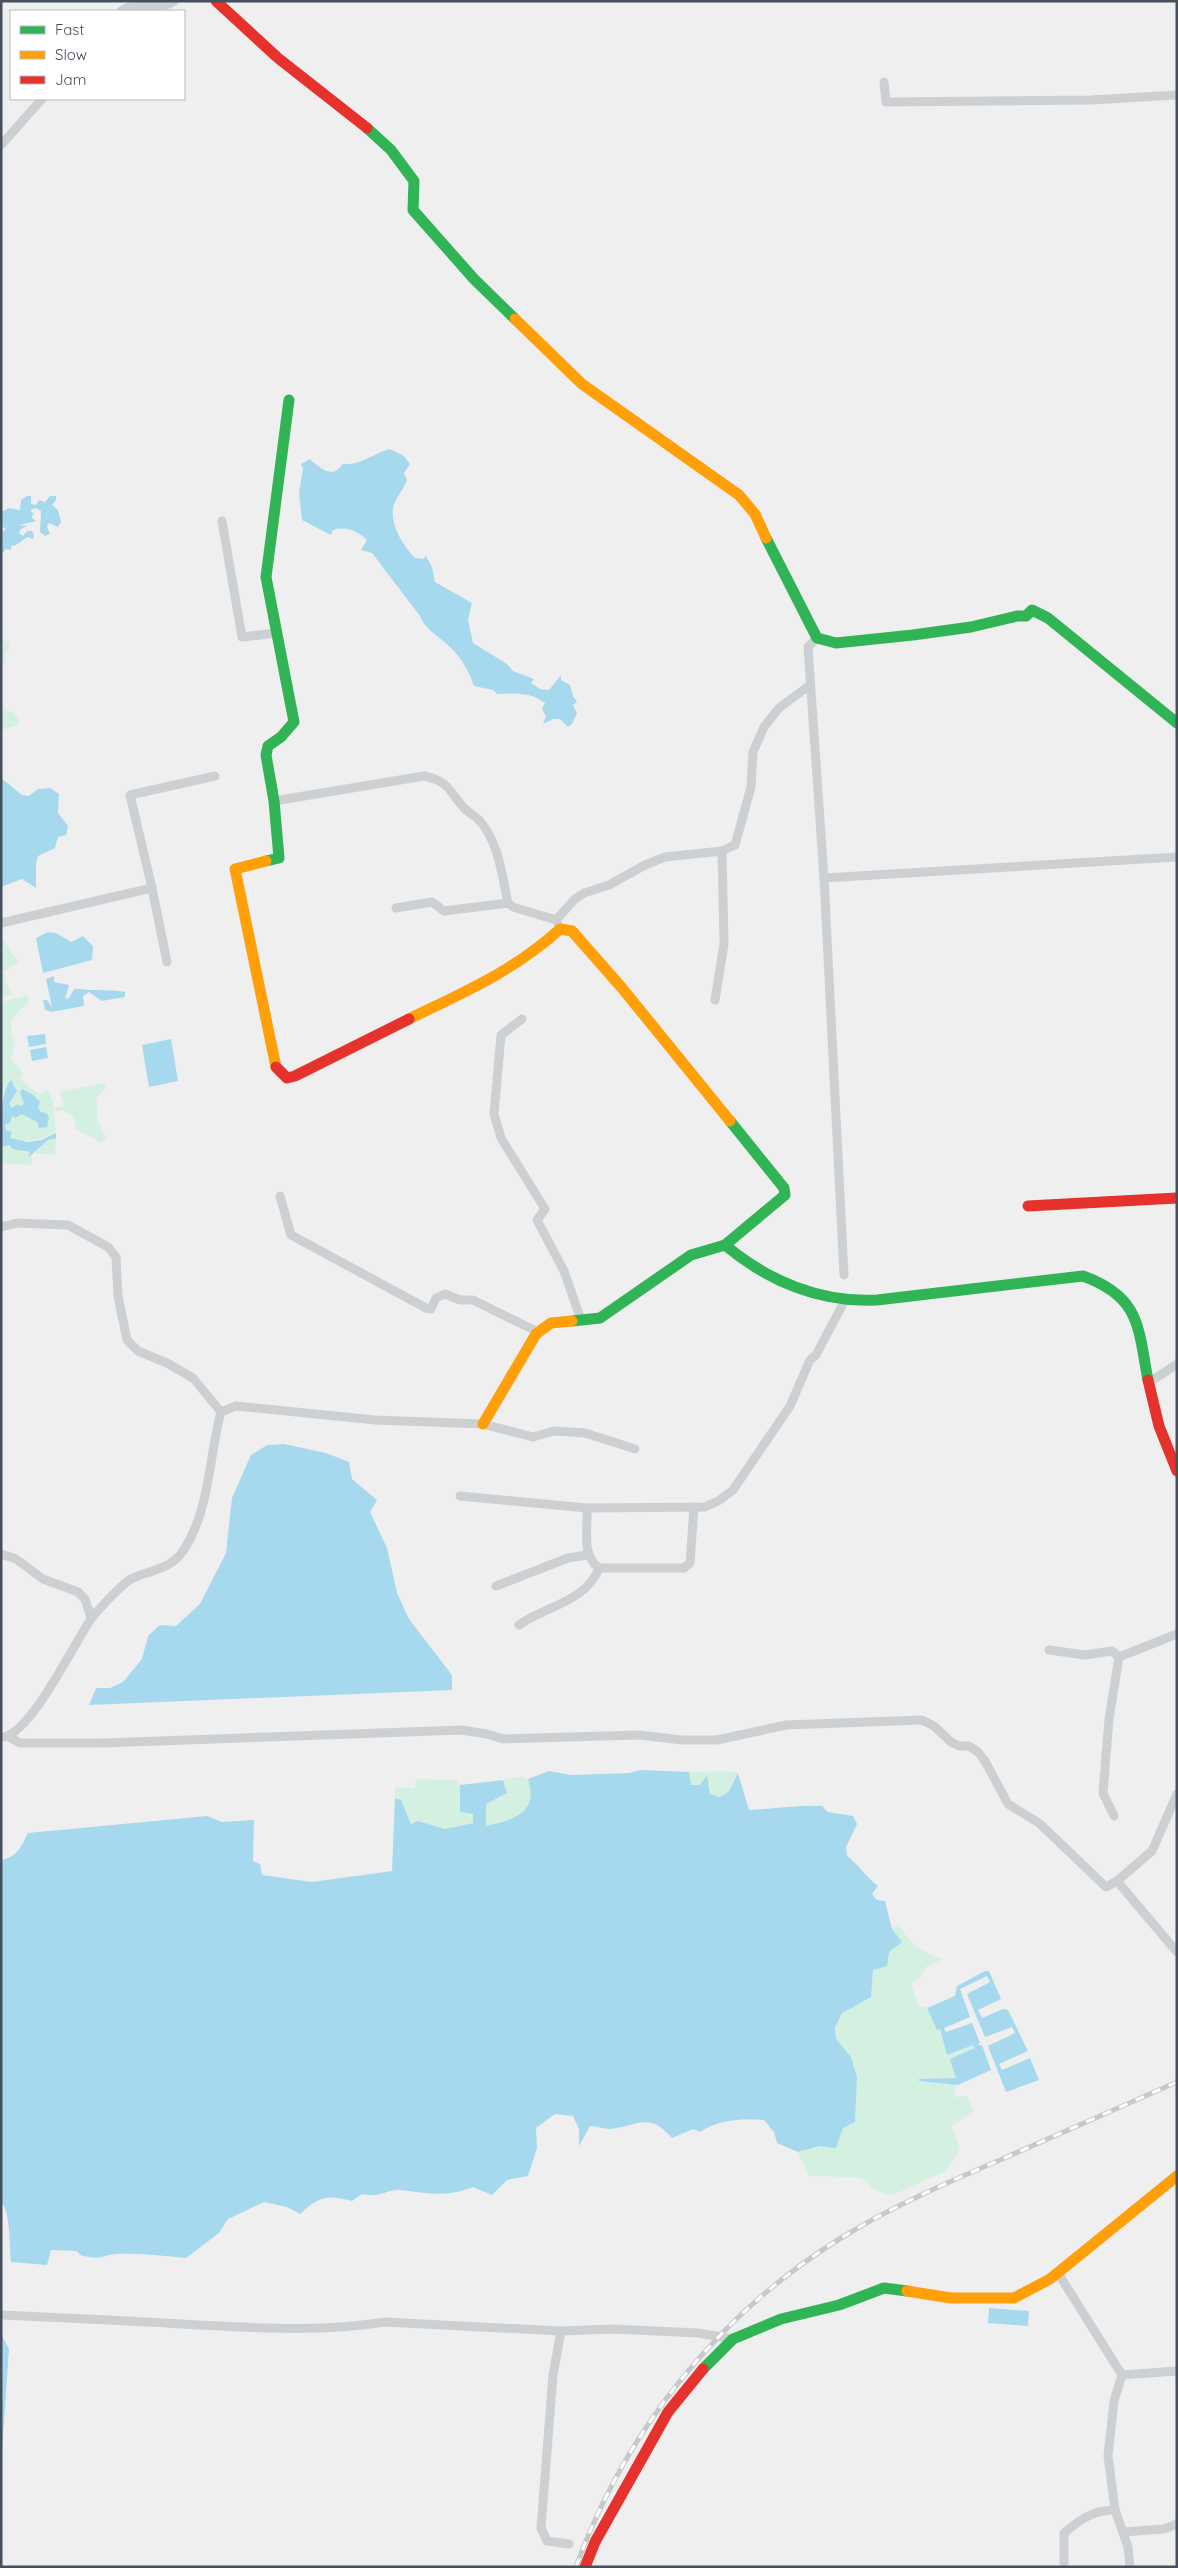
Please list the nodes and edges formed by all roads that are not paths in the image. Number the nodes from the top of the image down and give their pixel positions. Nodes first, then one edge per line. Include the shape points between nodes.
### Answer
1 (174, 1) edge
2 (216, 1) edge
3 (149, 3) edge
4 (123, 10) edge
5 (884, 82) dead end
6 (1177, 95) edge
7 (41, 100) edge
8 (1, 145) edge
9 (288, 400) dead end
10 (222, 521) dead end
11 (277, 633) junction
12 (817, 638) junction
13 (810, 685) junction
14 (1177, 723) edge
15 (214, 776) dead end
16 (274, 801) junction
17 (722, 851) junction
18 (1177, 856) edge
19 (824, 878) junction
20 (152, 888) junction
21 (508, 903) junction
22 (396, 908) dead end
23 (1, 923) edge
24 (558, 924) junction
25 (167, 962) dead end
26 (715, 1000) dead end
27 (522, 1019) dead end
28 (280, 1196) dead end
29 (1177, 1198) edge
30 (1028, 1206) dead end
31 (1, 1227) edge
32 (725, 1245) junction
33 (844, 1275) dead end
34 (845, 1300) junction
35 (581, 1320) junction
36 (538, 1332) junction
37 (1177, 1364) edge
38 (1150, 1382) junction
39 (221, 1412) junction
40 (483, 1424) junction
41 (635, 1450) dead end
42 (1177, 1471) edge
43 (460, 1496) dead end
44 (694, 1507) junction
45 (587, 1508) junction
46 (1, 1554) edge
47 (587, 1555) junction
48 (599, 1568) junction
49 (496, 1586) dead end
50 (91, 1618) junction
51 (519, 1625) dead end
52 (1177, 1634) edge
53 (1049, 1650) dead end
54 (1119, 1657) junction
55 (4, 1737) edge
56 (1177, 1794) edge
57 (1114, 1816) dead end
58 (1117, 1881) junction
59 (1177, 1952) edge
60 (1177, 2176) edge
61 (1058, 2273) junction
62 (1, 2315) edge
63 (561, 2331) junction
64 (733, 2339) junction
65 (1177, 2371) edge
66 (1122, 2375) junction
67 (1115, 2510) junction
68 (1177, 2524) edge
69 (1124, 2532) junction
70 (569, 2544) dead end
71 (585, 2567) edge
72 (1064, 2567) edge
73 (1130, 2567) edge

1 - 3 street via 158,8
2 - 12 street via 278,58 392,150 414,181 411,203 414,210 474,279 582,384 739,495 755,514
3 - 4 street via 135,4
5 - 6 street via 886,102 1091,100
7 - 8 street
9 - 11 street via 266,577
10 - 11 street via 242,637
11 - 16 street via 294,722 268,746 266,755
12 - 13 street via 808,647
12 - 14 street via 836,643 967,628 1000,622 1018,614 1026,616 1032,610 1048,618
13 - 17 street via 778,708 764,727 753,752 751,786 735,845
13 - 19 street
15 - 20 street via 130,795
16 - 21 street via 424,776 438,779 480,821 496,849
16 - 24 street via 279,858 236,869 276,1066 287,1078 502,973 535,952
17 - 24 street via 666,857 645,864 609,885 575,899
17 - 26 street via 724,944
18 - 19 street
19 - 33 street
20 - 23 street
20 - 25 street
21 - 22 street via 444,911 432,902
21 - 24 street
24 - 32 street via 572,932 622,988 784,1188 785,1195
27 - 35 street via 501,1035 494,1114 501,1138 545,1209 537,1220 564,1271
28 - 36 street via 290,1235 426,1308 431,1309 436,1298 446,1294 460,1300 473,1300
29 - 30 street
31 - 39 street via 17,1224 68,1225 108,1247 116,1257 118,1296 127,1340 138,1351 193,1378
32 - 34 street via 744,1262 764,1272 818,1295
32 - 35 street via 691,1255 600,1318
34 - 38 street via 1083,1276 1109,1290 1134,1313
34 - 44 street via 816,1355 810,1360 790,1406 733,1490 720,1500
35 - 36 street via 551,1323
36 - 40 street
37 - 38 street
38 - 42 street via 1160,1436
39 - 40 street via 236,1406 375,1420
39 - 50 street via 204,1496 178,1559 163,1569 130,1580
40 - 41 street via 533,1437 554,1430 585,1433
43 - 45 street
44 - 45 street
44 - 48 street via 690,1564 684,1568
45 - 47 street
46 - 50 street via 16,1559 43,1579 78,1592
47 - 48 street
47 - 49 street via 568,1558
48 - 51 street via 594,1581 585,1590
50 - 55 street via 68,1661 22,1726
52 - 54 street
53 - 54 street via 1085,1655 1112,1651
54 - 57 street via 1109,1719 1103,1793
55 - 58 street via 20,1743 94,1743 462,1730 503,1739 639,1735 717,1740 786,1725 922,1720 951,1742 969,1746 978,1752 1008,1804 1039,1822 1106,1887
56 - 58 street via 1152,1851
58 - 59 street
60 - 61 street
61 - 64 street via 1014,2298 942,2297 884,2288 839,2305 781,2319
61 - 66 street
62 - 63 street via 251,2327 317,2328 385,2322
63 - 64 street via 613,2328 698,2333
63 - 70 street via 553,2375 541,2528 547,2541
64 - 71 street via 692,2380 668,2412 595,2542
65 - 66 street
66 - 67 street via 1114,2402 1108,2456
67 - 69 street
67 - 72 street via 1086,2515 1064,2533
68 - 69 street via 1164,2529
69 - 73 street

